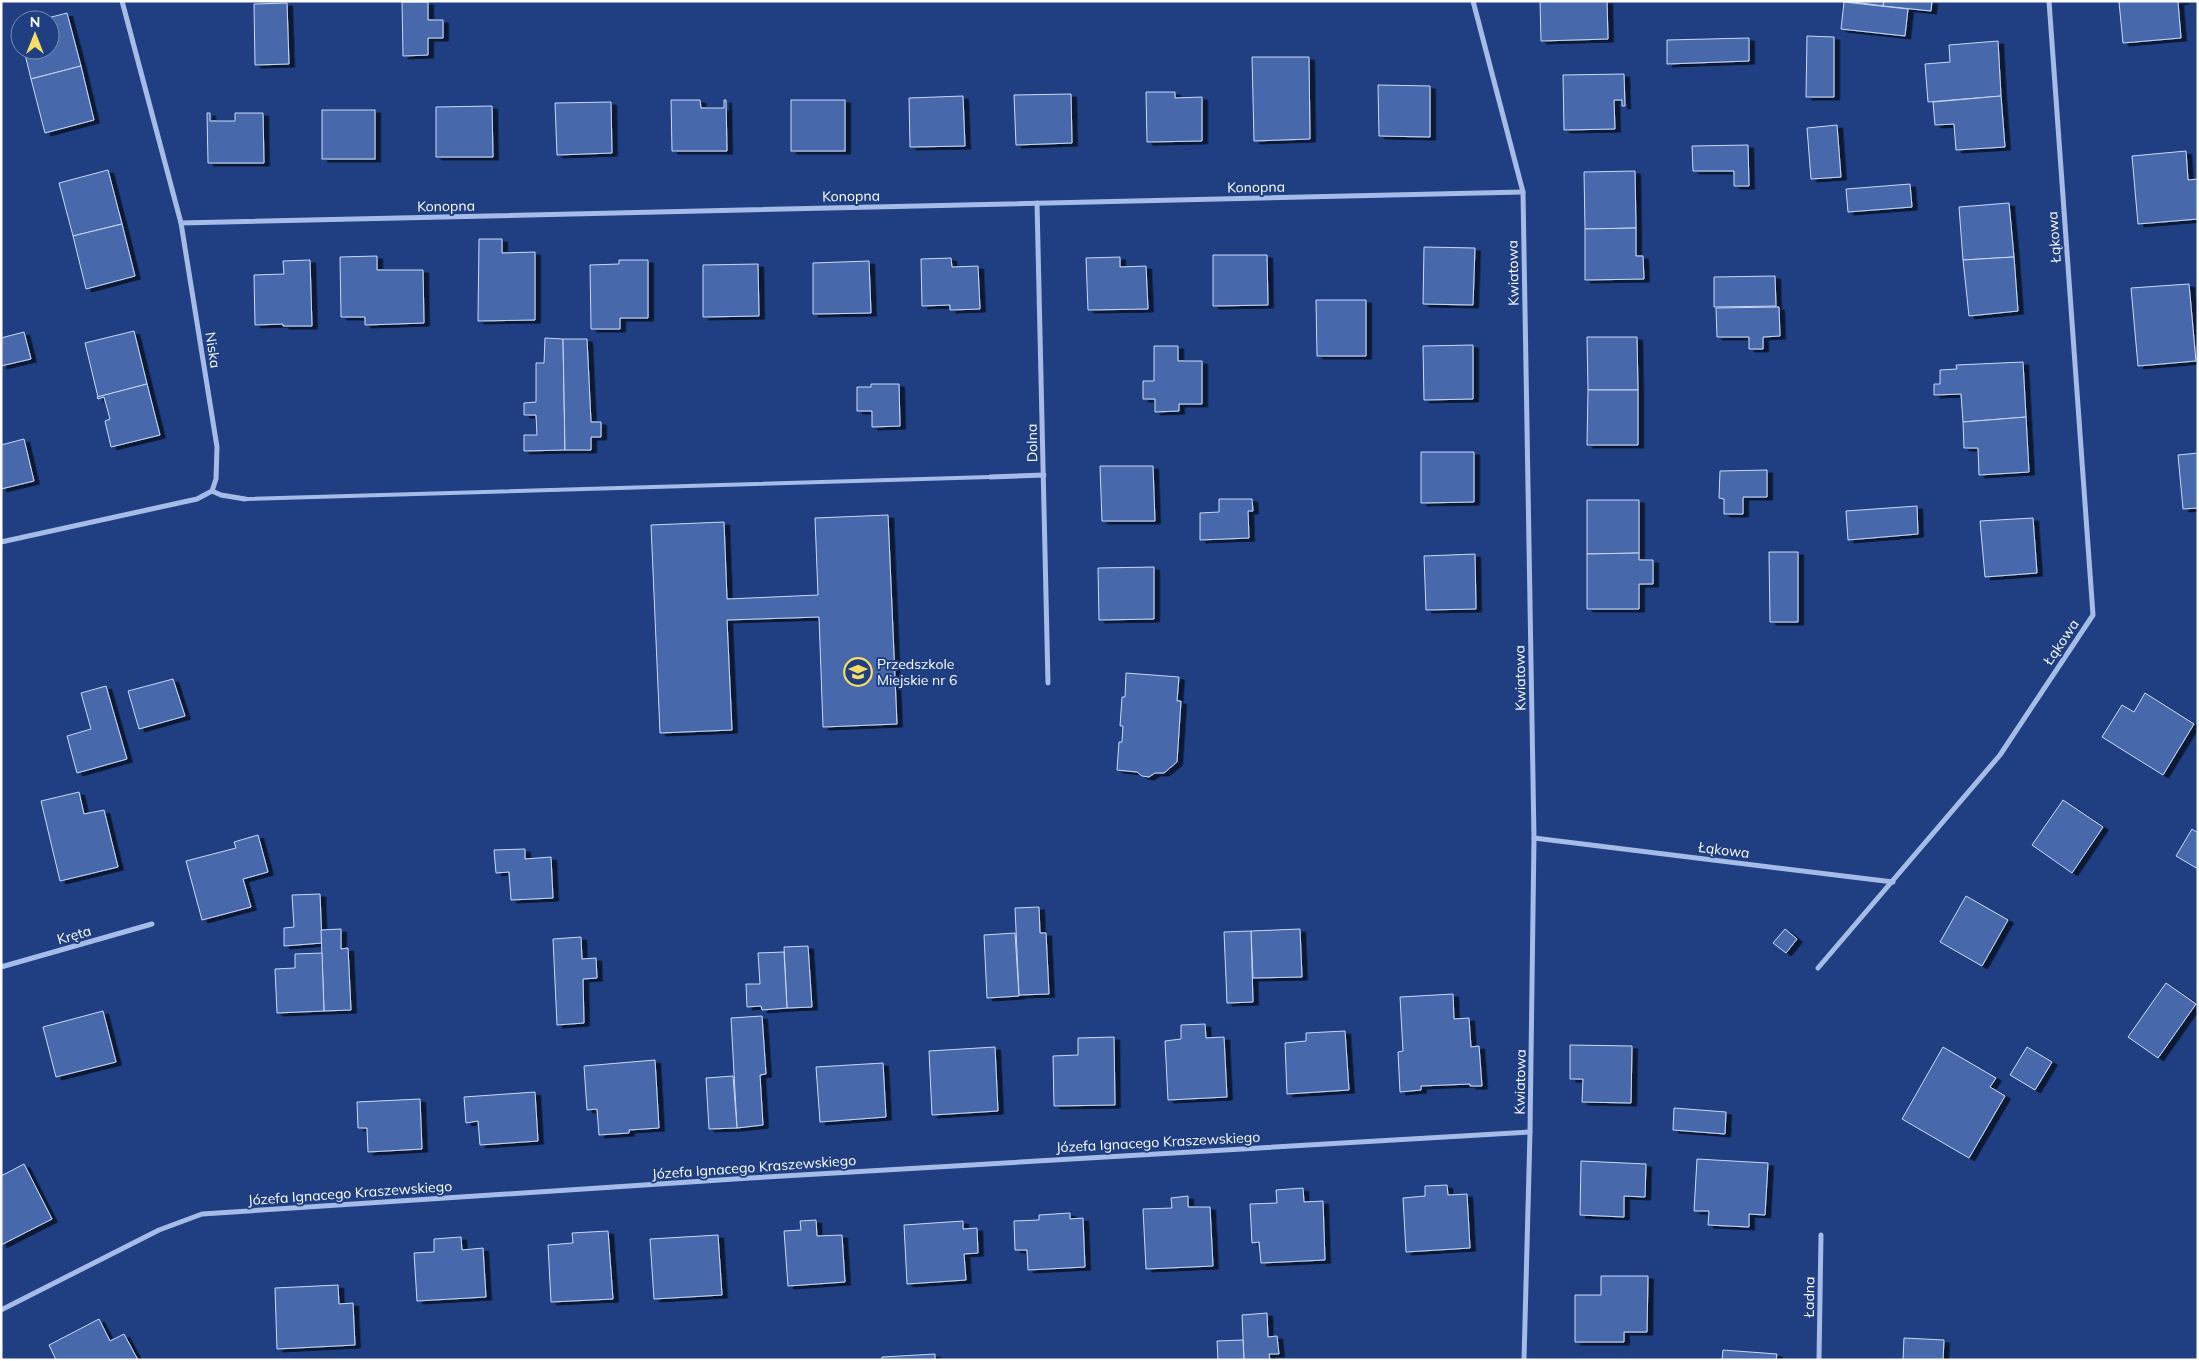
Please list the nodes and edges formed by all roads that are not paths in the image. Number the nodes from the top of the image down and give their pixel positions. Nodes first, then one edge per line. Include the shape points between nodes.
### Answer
1 (122, 1) edge
2 (1473, 1) edge
3 (2049, 1) edge
4 (1522, 192) junction
5 (1037, 203) junction
6 (181, 223) junction
7 (1044, 475) junction
8 (990, 477) joint
9 (212, 491) junction
10 (245, 499) joint
11 (1, 542) edge
12 (1048, 683) dead end
13 (1534, 838) junction
14 (1893, 882) junction
15 (152, 924) dead end
16 (1, 967) edge
17 (1818, 968) dead end
18 (1530, 1132) junction
19 (1822, 1235) dead end
20 (1, 1310) edge
21 (1524, 1360) edge
22 (1819, 1360) edge

1 - 6 street, Niska
2 - 4 street, Kwiatowa
3 - 14 street, Łąkowa via 2093,616 2000,754
4 - 5 street, Konopna
4 - 13 street, Kwiatowa
5 - 6 street, Konopna
5 - 7 street, Dolna
6 - 9 street, Niska via 217,447 216,479
7 - 8 street
7 - 12 street, Dolna
8 - 10 lane
9 - 10 street
9 - 11 street via 180,504
13 - 14 street, Łąkowa
13 - 18 street, Kwiatowa
14 - 17 street
15 - 16 street, Kręta
18 - 20 street, Józefa Ignacego Kraszewskiego via 202,1214 159,1230
18 - 21 street, Kwiatowa
19 - 22 street, Ładna

